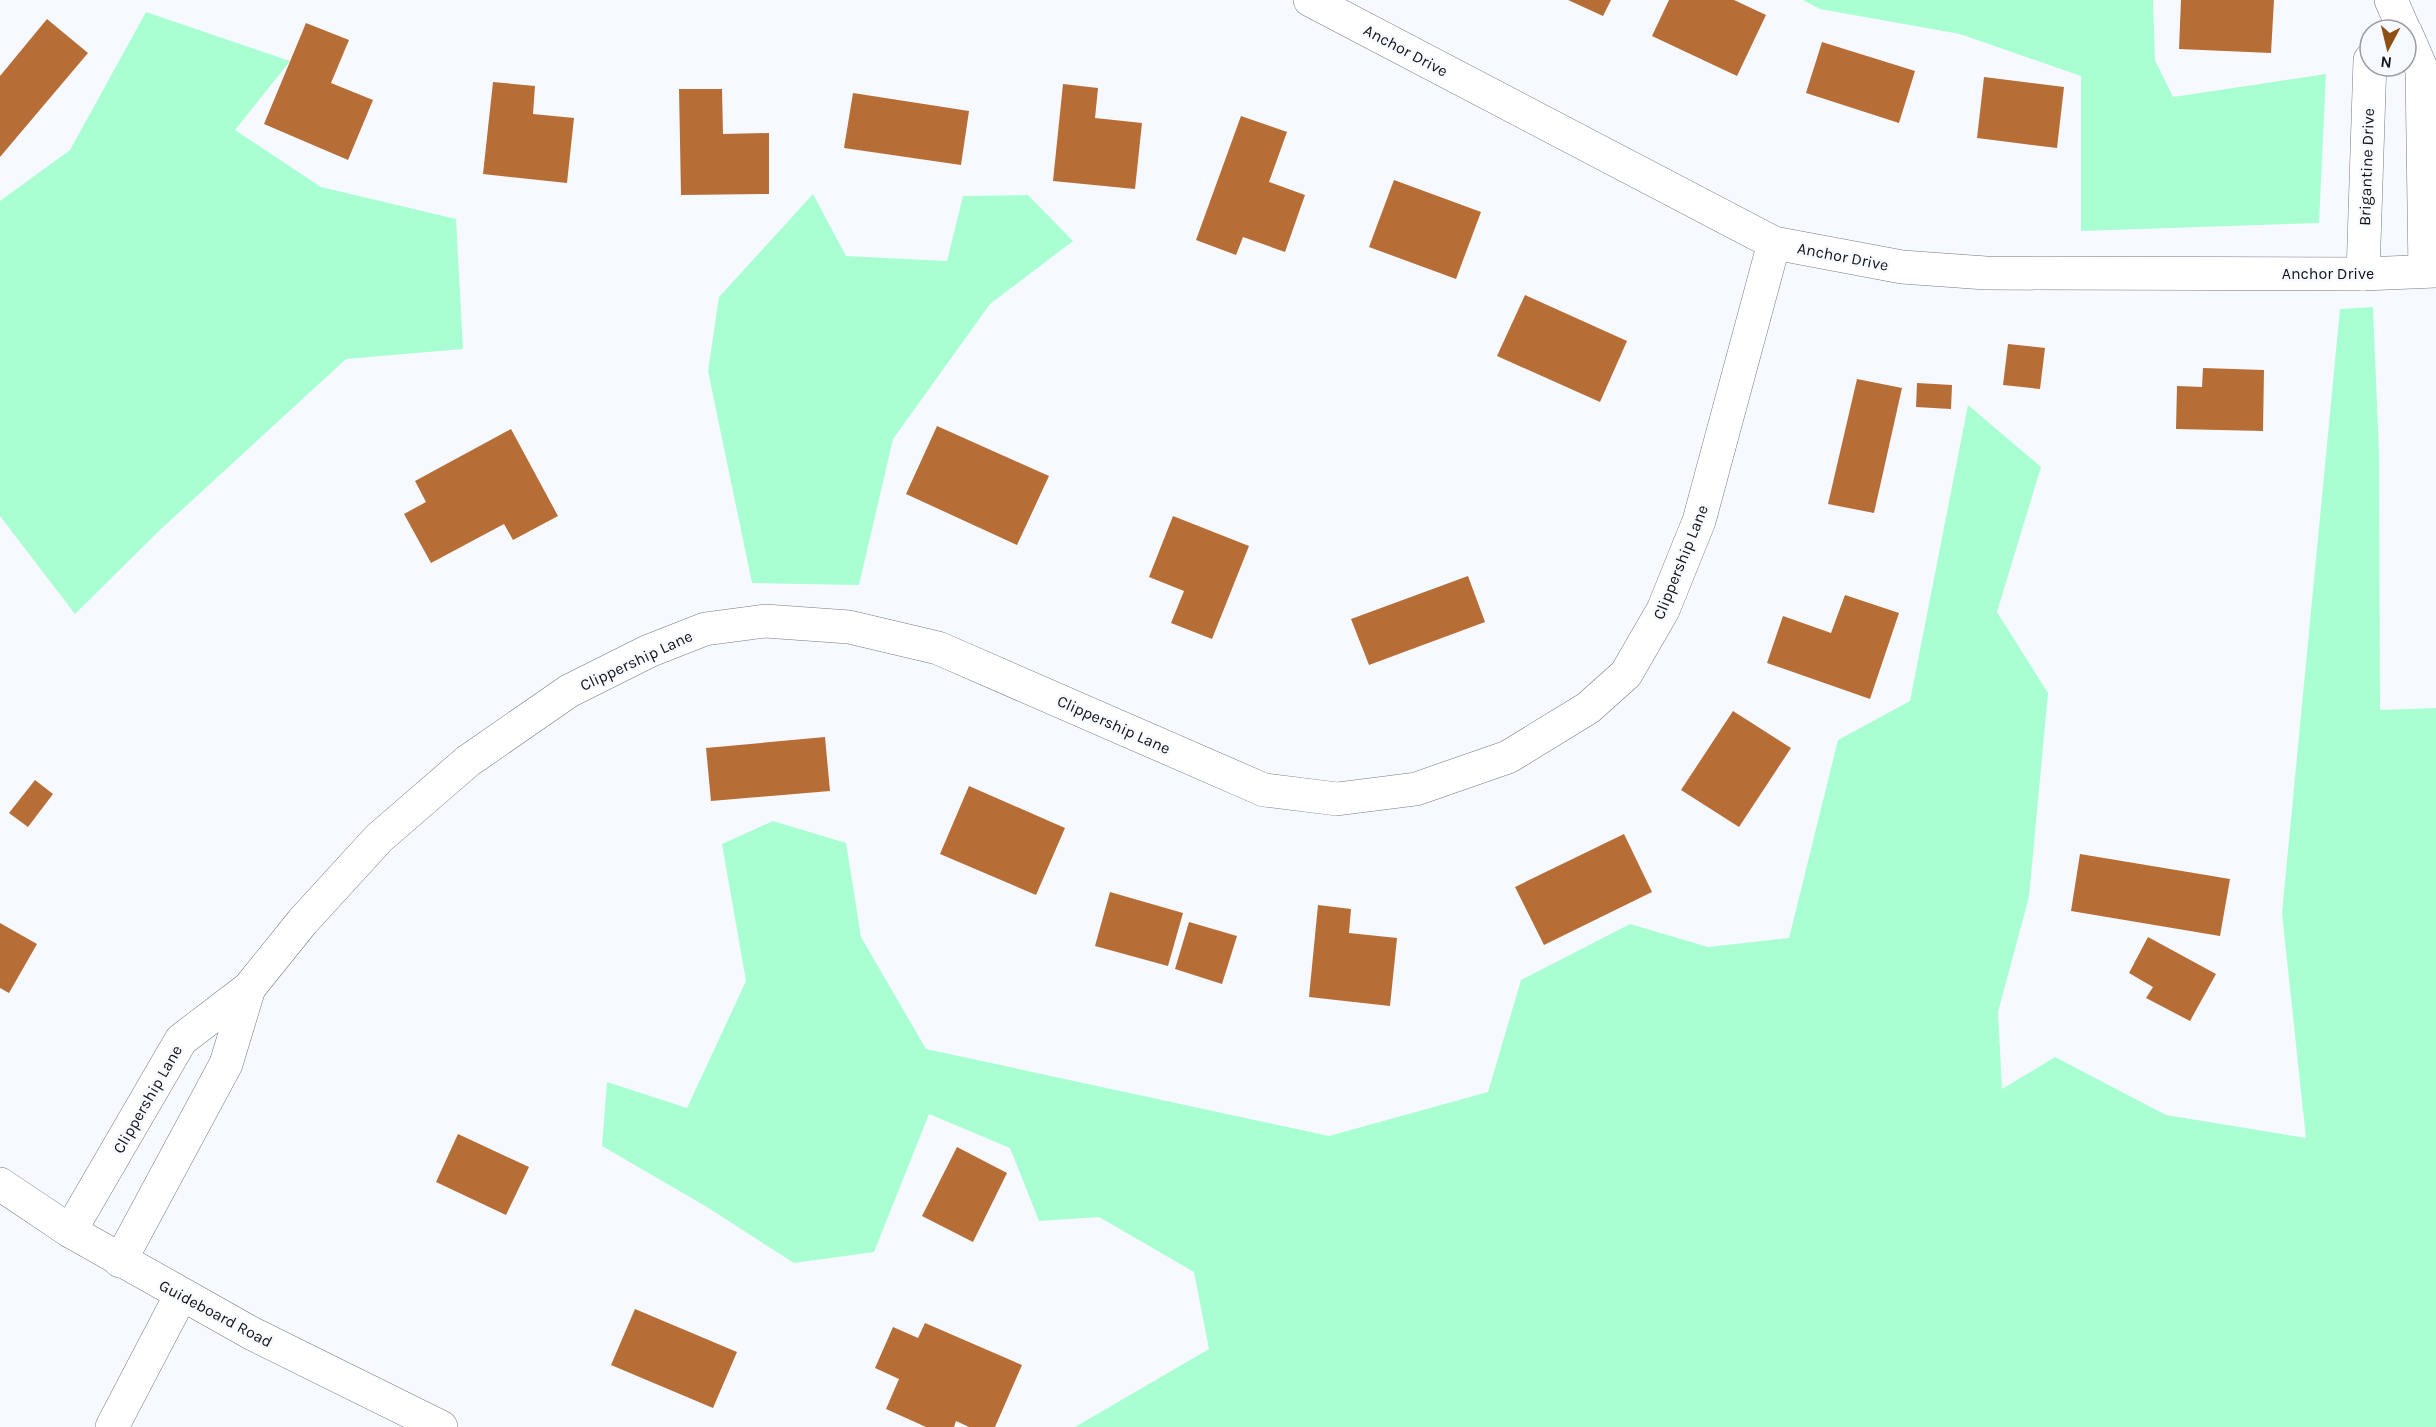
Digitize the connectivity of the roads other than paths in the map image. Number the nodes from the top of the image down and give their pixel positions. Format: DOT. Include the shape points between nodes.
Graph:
graph roads {
  1 [pos="2390,0"];
  2 [pos="1321,2"];
  3 [pos="2384,18"];
  4 [pos="2398,18"];
  5 [pos="2418,61"];
  6 [pos="2369,78"];
  7 [pos="1774,243"];
  8 [pos="2430,271"];
  9 [pos="2363,274"];
  10 [pos="249,988"];
  11 [pos="0,1184"];
  12 [pos="70,1231"];
  13 [pos="120,1261"];
  14 [pos="181,1295"];
  15 [pos="112,1427"];
  16 [pos="441,1427"];
  1 -- 3 [label="street"];
  1 -- 4 [label="street"];
  2 -- 7 [label="street, Anchor Drive" via="1535,120"];
  5 -- 8 [label="street" via="2422,70"];
  6 -- 9 [label="street, Brigantine Drive"];
  7 -- 9 [label="street, Anchor Drive" via="1902,267 1986,273"];
  7 -- 10 [label="street, Clippership Lane" via="1699,521 1663,610 1626,674 1588,708 1508,757 1416,789 1337,799 1264,790 938,648 849,627 765,621 705,629 649,651 569,691 468,760 379,838 303,921"];
  8 -- 9 [label="street, Anchor Drive"];
  10 -- 12 [label="street, Clippership Lane" via="181,1040"];
  10 -- 13 [label="street, Clippership Lane" via="226,1064"];
  11 -- 12 [label="street, Guideboard Road"];
  12 -- 13 [label="street, Guideboard Road"];
  13 -- 14 [label="street, Guideboard Road"];
  14 -- 15 [label="street"];
  14 -- 16 [label="street, Guideboard Road" via="251,1334"];
}
